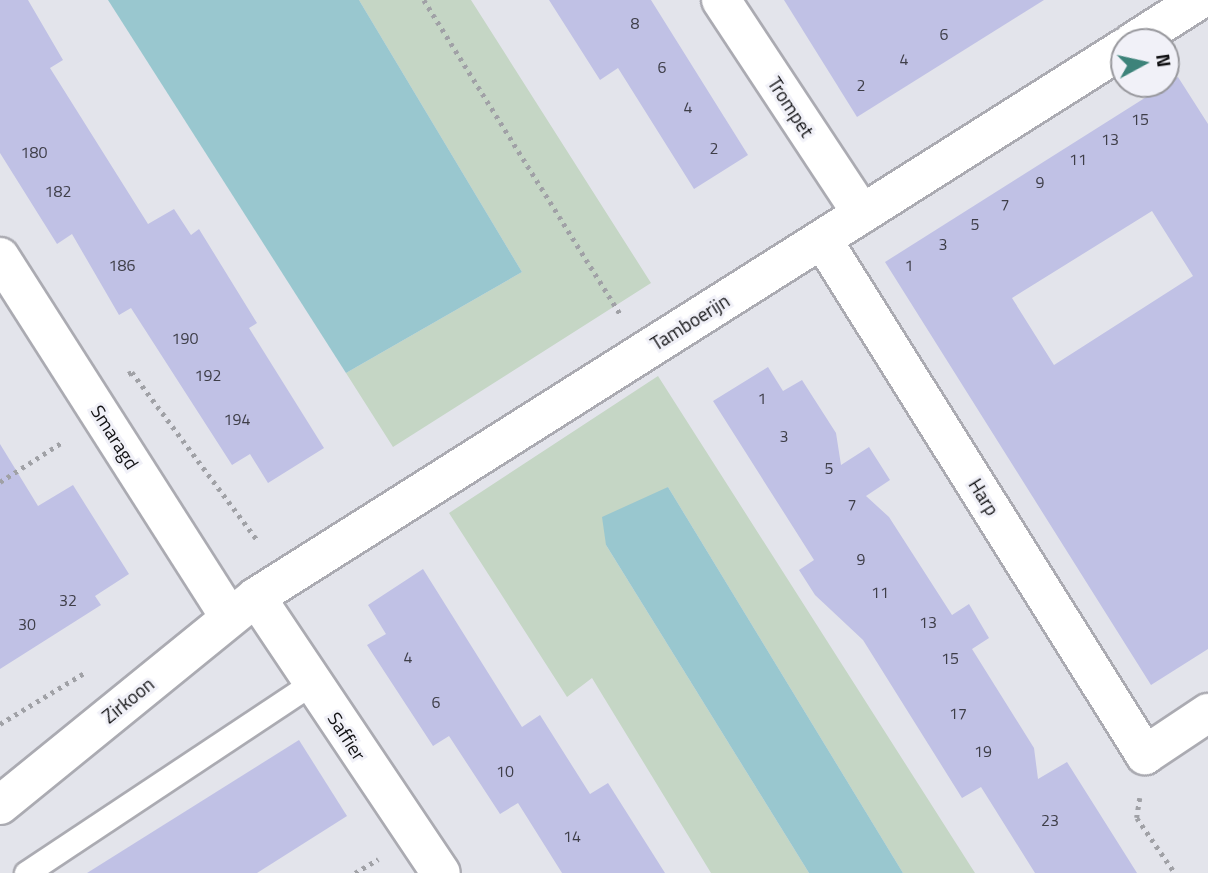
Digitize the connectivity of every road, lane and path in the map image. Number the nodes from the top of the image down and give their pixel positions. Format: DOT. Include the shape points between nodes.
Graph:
graph roads {
  1 [pos="424,0"];
  2 [pos="721,0"];
  3 [pos="1199,0"];
  4 [pos="1155,28"];
  5 [pos="1110,57"];
  6 [pos="862,214"];
  7 [pos="822,239"];
  8 [pos="0,257"];
  9 [pos="643,352"];
  10 [pos="96,408"];
  11 [pos="0,482"];
  12 [pos="257,598"];
  13 [pos="312,683"];
  14 [pos="1208,713"];
  15 [pos="1145,755"];
  16 [pos="0,805"];
  17 [pos="26,873"];
  18 [pos="441,873"];
  19 [pos="1175,873"];
  1 -- 9 [label="path"];
  2 -- 6 [label="street, Trompet"];
  3 -- 4 [label="street"];
  5 -- 6 [label="street, Tamboerijn"];
  6 -- 7 [label="street, Tamboerijn"];
  7 -- 9 [label="street, Tamboerijn"];
  7 -- 15 [label="street, Harp"];
  8 -- 10 [label="street, Smaragd"];
  9 -- 12 [label="street, Tamboerijn"];
  10 -- 11 [label="path"];
  10 -- 12 [label="street, Smaragd"];
  10 -- 12 [label="path" via="132,372"];
  12 -- 13 [label="street, Saffier"];
  12 -- 16 [label="street, Zirkoon"];
  13 -- 17 [label="lane"];
  13 -- 18 [label="street, Saffier"];
  14 -- 15 [label="street"];
  15 -- 19 [label="path" via="1137,818"];
}
